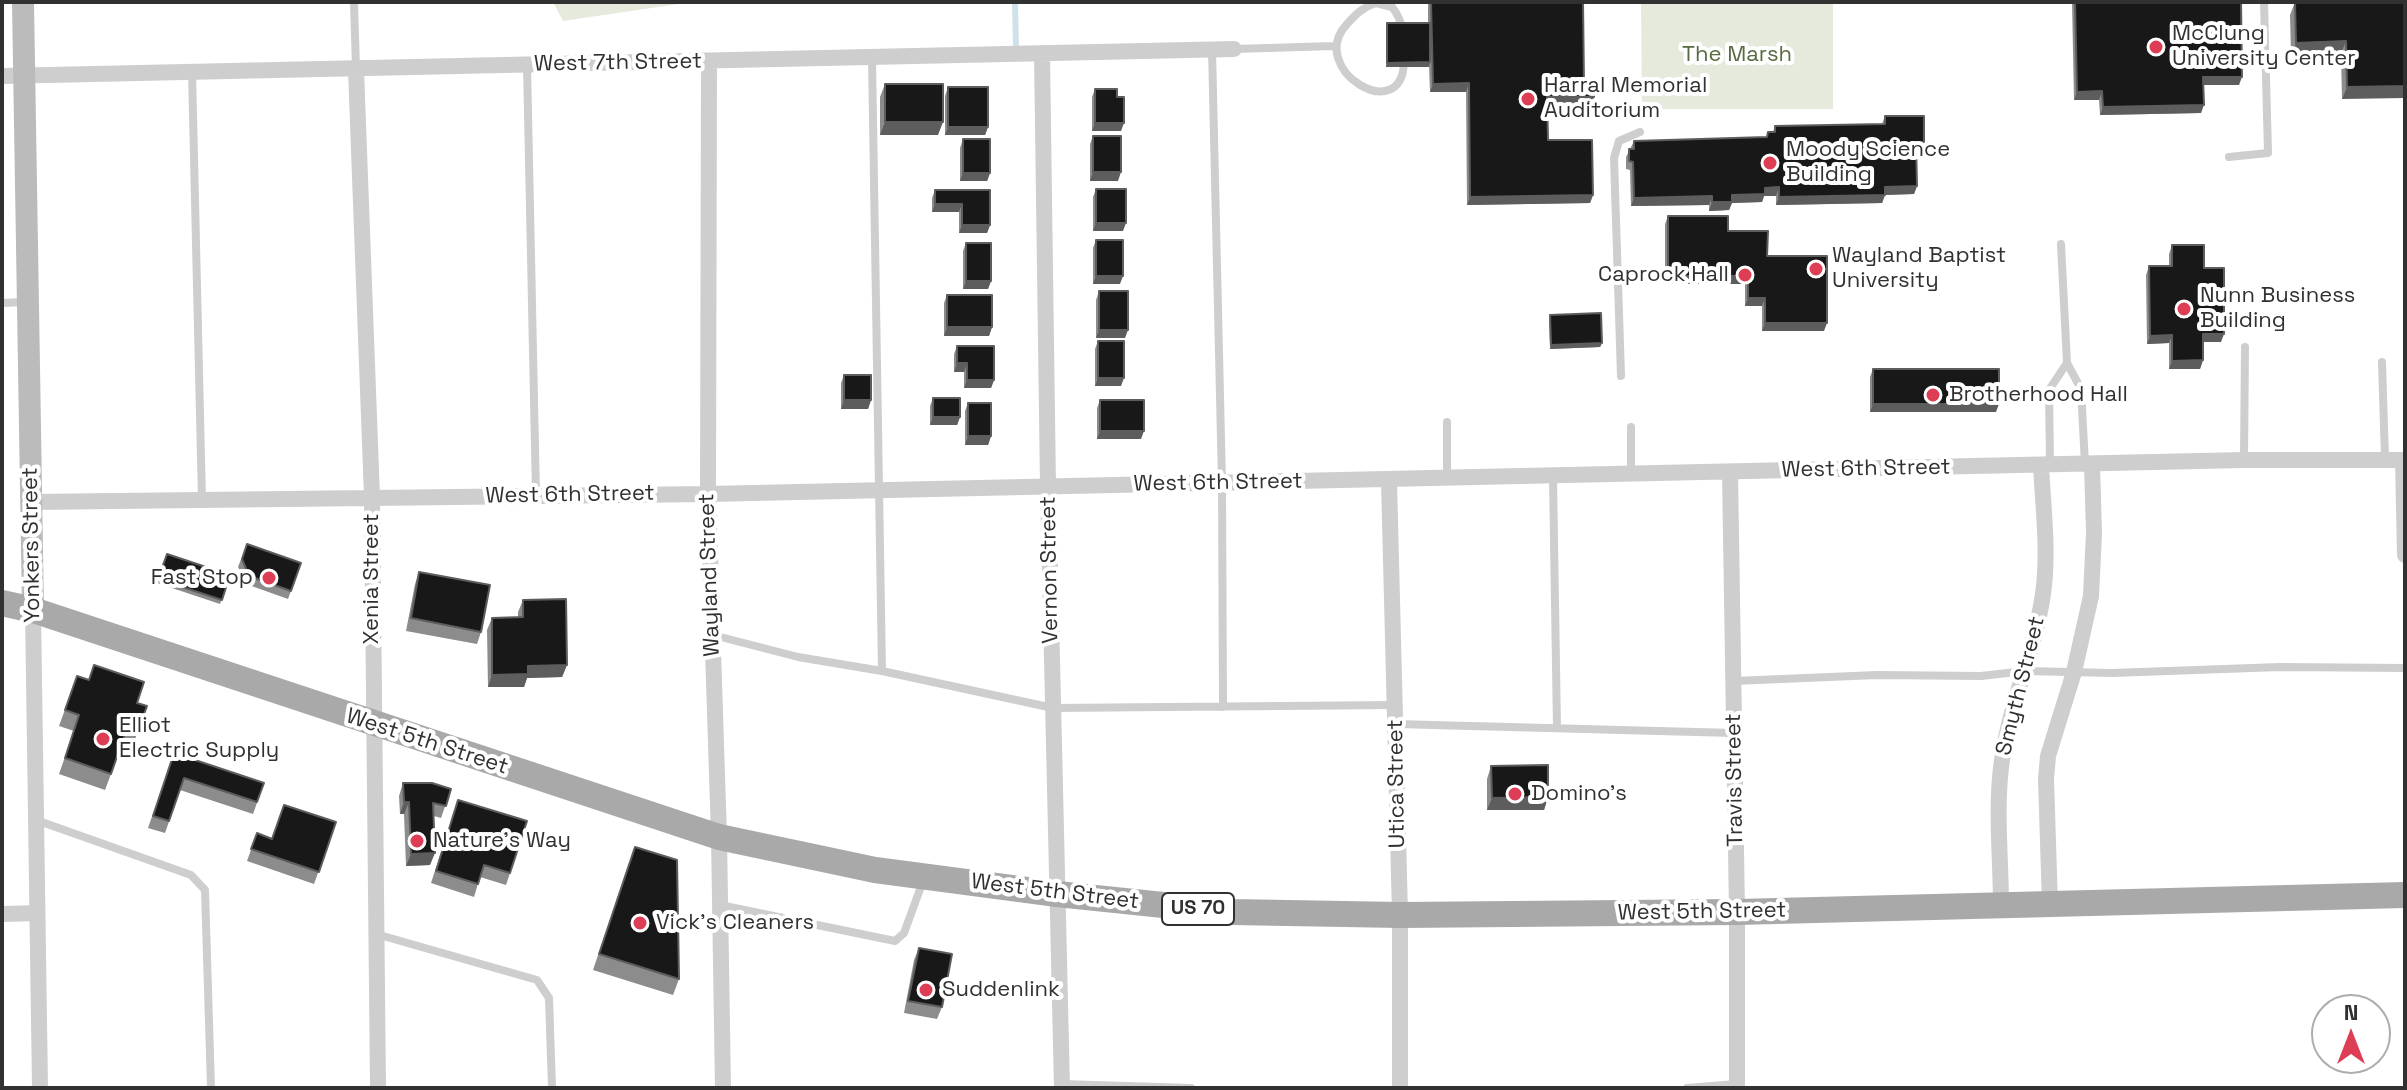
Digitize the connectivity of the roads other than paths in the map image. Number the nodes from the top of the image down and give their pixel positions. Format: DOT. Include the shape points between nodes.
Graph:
graph roads {
  1 [pos="23,2"];
  2 [pos="354,2"];
  3 [pos="2264,2"];
  4 [pos="1335,46"];
  5 [pos="1212,49"];
  6 [pos="1234,49"];
  7 [pos="1042,53"];
  8 [pos="872,57"];
  9 [pos="709,62"];
  10 [pos="527,64"];
  11 [pos="356,70"];
  12 [pos="192,71"];
  13 [pos="2,76"];
  14 [pos="25,76"];
  15 [pos="1640,132"];
  16 [pos="2229,157"];
  17 [pos="2061,244"];
  18 [pos="28,302"];
  19 [pos="2,303"];
  20 [pos="2245,347"];
  21 [pos="2382,362"];
  22 [pos="2067,363"];
  23 [pos="1621,376"];
  24 [pos="1447,422"];
  25 [pos="1631,427"];
  26 [pos="2244,460"];
  27 [pos="2385,460"];
  28 [pos="2404,460"];
  29 [pos="2046,465"];
  30 [pos="2088,465"];
  31 [pos="1730,472"];
  32 [pos="1631,474"];
  33 [pos="1553,477"];
  34 [pos="1447,480"];
  35 [pos="1389,481"];
  36 [pos="1222,483"];
  37 [pos="1048,487"];
  38 [pos="878,490"];
  39 [pos="708,494"];
  40 [pos="536,495"];
  41 [pos="372,497"];
  42 [pos="202,500"];
  43 [pos="31,502"];
  44 [pos="2405,555"];
  45 [pos="2,603"];
  46 [pos="33,610"];
  47 [pos="712,635"];
  48 [pos="2405,668"];
  49 [pos="882,671"];
  50 [pos="2025,671"];
  51 [pos="2074,672"];
  52 [pos="1733,681"];
  53 [pos="1395,705"];
  54 [pos="1223,707"];
  55 [pos="1053,708"];
  56 [pos="372,724"];
  57 [pos="1396,724"];
  58 [pos="1557,728"];
  59 [pos="1734,733"];
  60 [pos="36,820"];
  61 [pos="719,837"];
  62 [pos="925,877"];
  63 [pos="1057,894"];
  64 [pos="2405,895"];
  65 [pos="720,905"];
  66 [pos="2050,905"];
  67 [pos="2001,906"];
  68 [pos="1737,912"];
  69 [pos="37,913"];
  70 [pos="2,914"];
  71 [pos="1400,915"];
  72 [pos="375,934"];
  73 [pos="1062,1086"];
  74 [pos="1737,1086"];
  75 [pos="40,1088"];
  76 [pos="211,1088"];
  77 [pos="378,1088"];
  78 [pos="552,1088"];
  79 [pos="723,1088"];
  80 [pos="1191,1088"];
  81 [pos="1400,1088"];
  82 [pos="1687,1088"];
  1 -- 14 [label="street, Yonkers Street"];
  2 -- 11 [label="lane"];
  3 -- 16 [label="lane" via="2268,153"];
  4 -- 4 [label="lane" via="1342,67 1359,84 1381,93 1401,79 1403,23 1392,7 1376,3 1359,11"];
  4 -- 6 [label="lane"];
  5 -- 6 [label="street, West 7th Street"];
  5 -- 7 [label="street, West 7th Street"];
  5 -- 36 [label="lane"];
  7 -- 8 [label="street, West 7th Street"];
  7 -- 37 [label="street, Vernon Street"];
  8 -- 9 [label="street, West 7th Street"];
  8 -- 38 [label="lane"];
  9 -- 10 [label="street, West 7th Street"];
  9 -- 39 [label="street, Wayland Street"];
  10 -- 11 [label="street, West 7th Street"];
  10 -- 40 [label="lane"];
  11 -- 12 [label="street, West 7th Street"];
  11 -- 41 [label="street, Xenia Street"];
  12 -- 14 [label="street, West 7th Street"];
  12 -- 42 [label="lane"];
  13 -- 14 [label="street, West 7th Street"];
  14 -- 18 [label="street, Yonkers Street"];
  15 -- 23 [label="lane" via="1619,141 1614,158"];
  17 -- 22 [label="lane"];
  18 -- 19 [label="lane"];
  18 -- 43 [label="street, Yonkers Street"];
  20 -- 26 [label="lane"];
  21 -- 27 [label="lane"];
  22 -- 29 [label="lane" via="2049,390"];
  22 -- 30 [label="lane" via="2081,389"];
  24 -- 34 [label="lane"];
  25 -- 32 [label="lane"];
  26 -- 27 [label="street, West 6th Street"];
  26 -- 30 [label="street, West 6th Street"];
  27 -- 28 [label="street, West 6th Street"];
  28 -- 44 [label="street"];
  29 -- 30 [label="street, West 6th Street"];
  29 -- 31 [label="street, West 6th Street"];
  29 -- 50 [label="street, Smyth Street" via="2046,569"];
  30 -- 51 [label="street, Smyth Street" via="2094,533 2091,596"];
  31 -- 32 [label="street, West 6th Street"];
  31 -- 52 [label="street, Travis Street"];
  32 -- 33 [label="street, West 6th Street"];
  33 -- 34 [label="street, West 6th Street"];
  33 -- 58 [label="lane"];
  34 -- 35 [label="street, West 6th Street"];
  35 -- 36 [label="street, West 6th Street"];
  35 -- 53 [label="street, Utica Street"];
  36 -- 37 [label="street, West 6th Street"];
  36 -- 54 [label="lane"];
  37 -- 38 [label="street, West 6th Street"];
  37 -- 55 [label="street, Vernon Street"];
  38 -- 39 [label="street, West 6th Street"];
  38 -- 49 [label="lane"];
  39 -- 40 [label="street, West 6th Street"];
  39 -- 47 [label="street, Wayland Street"];
  40 -- 41 [label="street, West 6th Street"];
  41 -- 42 [label="street, West 6th Street"];
  41 -- 56 [label="street, Xenia Street"];
  42 -- 43 [label="street, West 6th Street"];
  43 -- 46 [label="street, Yonkers Street"];
  45 -- 46 [label="main road, US 70"];
  46 -- 56 [label="main road, West 5th Street / US 70"];
  46 -- 60 [label="street, Yonkers Street"];
  47 -- 49 [label="lane"];
  47 -- 61 [label="street, Wayland Street"];
  48 -- 51 [label="lane"];
  49 -- 55 [label="lane"];
  50 -- 51 [label="lane"];
  50 -- 52 [label="lane"];
  50 -- 67 [label="street, Smyth Street" via="2002,764"];
  51 -- 66 [label="street, Smyth Street" via="2048,756"];
  52 -- 59 [label="street, Travis Street"];
  53 -- 54 [label="lane"];
  53 -- 57 [label="street, Utica Street"];
  54 -- 55 [label="lane"];
  55 -- 63 [label="street, Vernon Street"];
  56 -- 61 [label="main road, West 5th Street / US 70"];
  56 -- 72 [label="street, Xenia Street"];
  57 -- 58 [label="lane"];
  57 -- 71 [label="street, Utica Street"];
  58 -- 59 [label="lane"];
  59 -- 68 [label="street, Travis Street"];
  60 -- 69 [label="street, Yonkers Street"];
  60 -- 76 [label="lane" via="191,875 205,890"];
  61 -- 62 [label="main road, West 5th Street / US 70"];
  61 -- 65 [label="street, Wayland Street"];
  62 -- 63 [label="main road, West 5th Street / US 70"];
  62 -- 65 [label="lane" via="904,933 895,941"];
  63 -- 71 [label="main road, West 5th Street / US 70" via="1231,912"];
  63 -- 73 [label="street, Vernon Street"];
  64 -- 66 [label="main road, West 5th Street / US 70"];
  65 -- 79 [label="street, Wayland Street"];
  66 -- 67 [label="main road, West 5th Street / US 70"];
  67 -- 68 [label="main road, West 5th Street / US 70"];
  68 -- 71 [label="main road, West 5th Street / US 70"];
  68 -- 74 [label="street, Travis Street"];
  69 -- 70 [label="street"];
  69 -- 75 [label="street, Yonkers Street"];
  71 -- 81 [label="street, Utica Street"];
  72 -- 77 [label="street, Xenia Street"];
  72 -- 78 [label="lane" via="537,980 549,998"];
  73 -- 80 [label="lane"];
  74 -- 82 [label="lane"];
}
